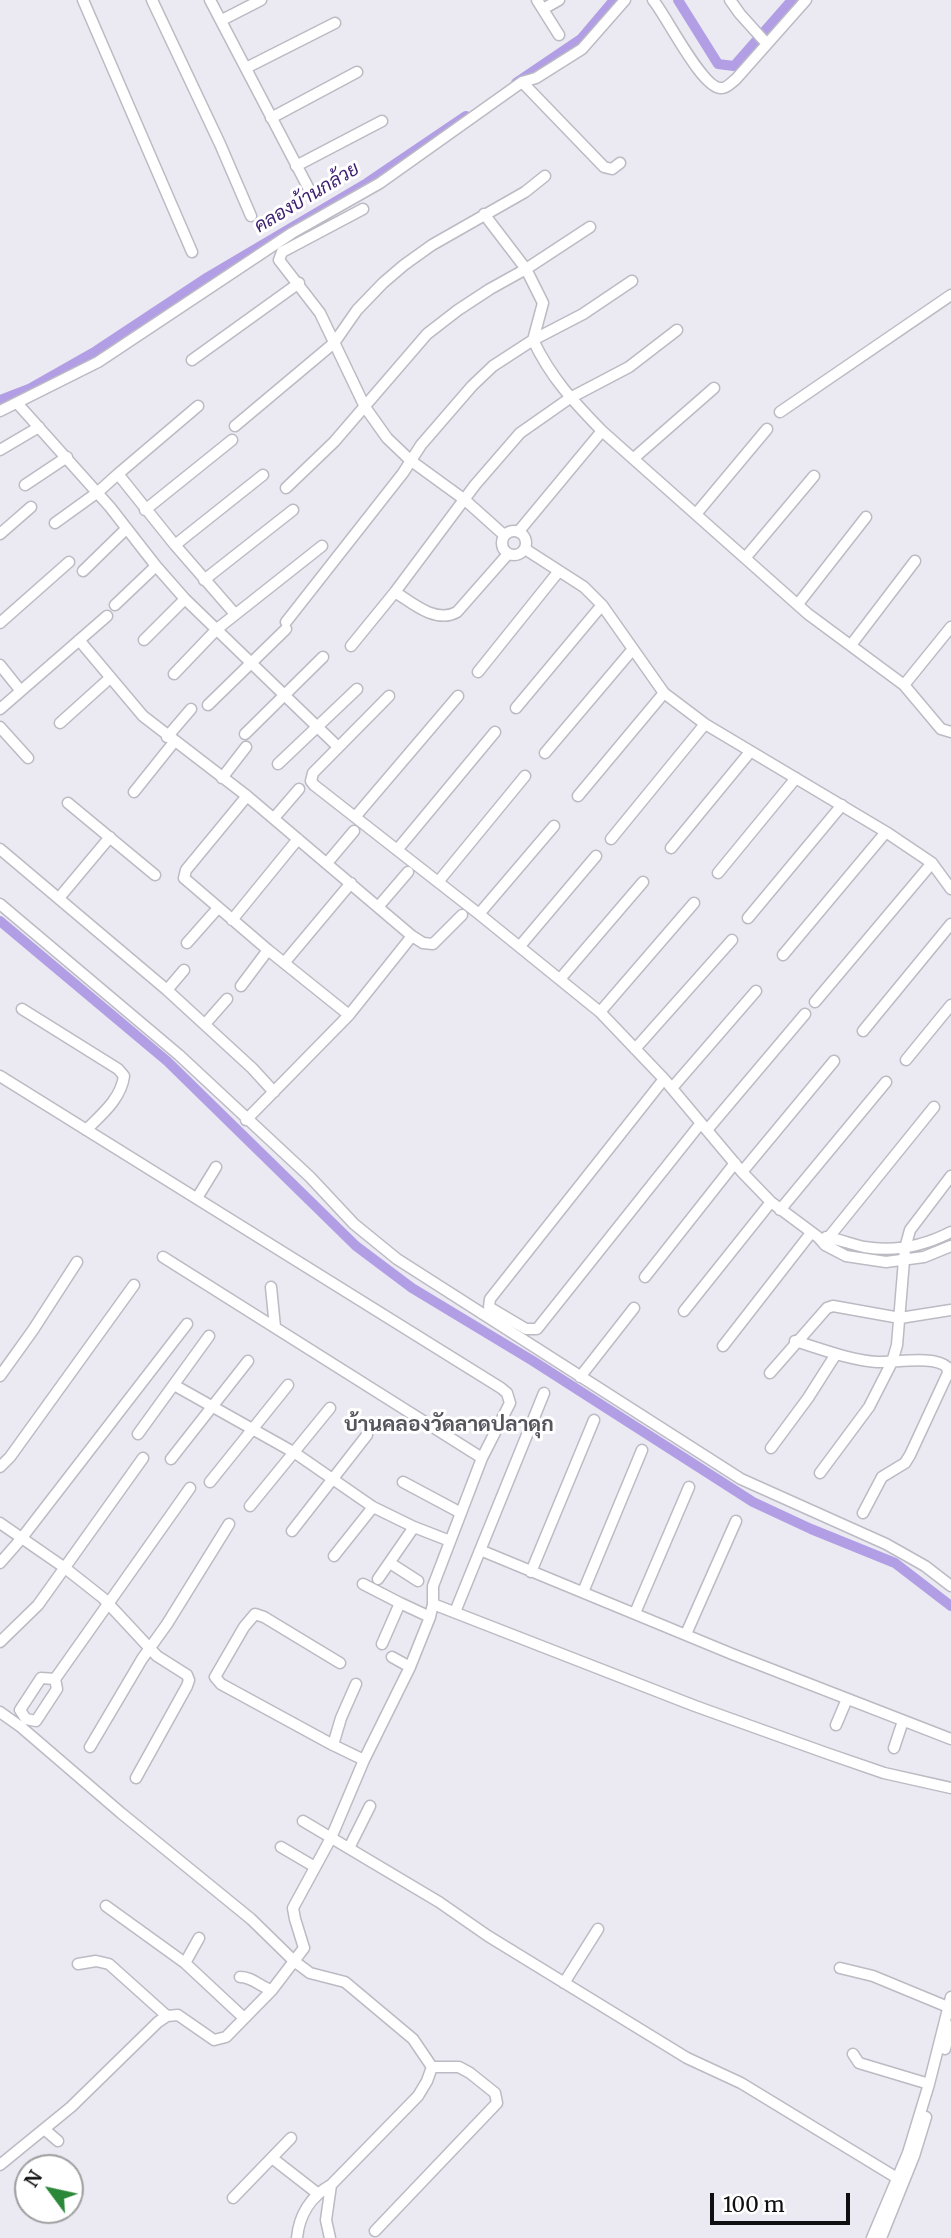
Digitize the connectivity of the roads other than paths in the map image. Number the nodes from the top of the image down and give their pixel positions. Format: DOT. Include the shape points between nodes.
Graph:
graph roads {
  1 [pos="83,0"];
  2 [pos="152,0"];
  3 [pos="211,0"];
  4 [pos="261,0"];
  5 [pos="559,0"];
  6 [pos="625,0"];
  7 [pos="653,0"];
  8 [pos="730,0"];
  9 [pos="806,0"];
  10 [pos="540,5"];
  11 [pos="222,20"];
  12 [pos="335,23"];
  13 [pos="559,35"];
  14 [pos="766,43"];
  15 [pos="246,68"];
  16 [pos="357,72"];
  17 [pos="522,82"];
  18 [pos="271,118"];
  19 [pos="382,121"];
  20 [pos="620,163"];
  21 [pos="296,166"];
  22 [pos="545,176"];
  23 [pos="310,191"];
  24 [pos="363,209"];
  25 [pos="484,214"];
  26 [pos="251,216"];
  27 [pos="590,227"];
  28 [pos="192,252"];
  29 [pos="527,269"];
  30 [pos="632,281"];
  31 [pos="299,283"];
  32 [pos="951,295"];
  33 [pos="677,330"];
  34 [pos="533,340"];
  35 [pos="334,343"];
  36 [pos="192,360"];
  37 [pos="714,388"];
  38 [pos="570,398"];
  39 [pos="17,403"];
  40 [pos="198,406"];
  41 [pos="365,407"];
  42 [pos="0,411"];
  43 [pos="780,412"];
  44 [pos="234,426"];
  45 [pos="39,427"];
  46 [pos="767,429"];
  47 [pos="603,431"];
  48 [pos="232,440"];
  49 [pos="0,450"];
  50 [pos="67,457"];
  51 [pos="634,458"];
  52 [pos="410,460"];
  53 [pos="118,474"];
  54 [pos="263,475"];
  55 [pos="814,476"];
  56 [pos="25,485"];
  57 [pos="286,488"];
  58 [pos="98,492"];
  59 [pos="464,500"];
  60 [pos="31,507"];
  61 [pos="145,510"];
  62 [pos="293,510"];
  63 [pos="696,514"];
  64 [pos="866,517"];
  65 [pos="55,523"];
  66 [pos="127,528"];
  67 [pos="519,531"];
  68 [pos="0,534"];
  69 [pos="504,535"];
  70 [pos="175,545"];
  71 [pos="322,545"];
  72 [pos="525,549"];
  73 [pos="508,554"];
  74 [pos="746,557"];
  75 [pos="915,561"];
  76 [pos="69,562"];
  77 [pos="156,566"];
  78 [pos="83,571"];
  79 [pos="559,571"];
  80 [pos="204,580"];
  81 [pos="395,592"];
  82 [pos="185,599"];
  83 [pos="798,604"];
  84 [pos="115,605"];
  85 [pos="602,605"];
  86 [pos="235,614"];
  87 [pos="107,616"];
  88 [pos="0,623"];
  89 [pos="951,627"];
  90 [pos="217,629"];
  91 [pos="79,640"];
  92 [pos="144,640"];
  93 [pos="851,645"];
  94 [pos="351,646"];
  95 [pos="632,649"];
  96 [pos="323,657"];
  97 [pos="251,662"];
  98 [pos="0,665"];
  99 [pos="478,672"];
  100 [pos="174,674"];
  101 [pos="110,678"];
  102 [pos="904,685"];
  103 [pos="357,689"];
  104 [pos="20,690"];
  105 [pos="664,692"];
  106 [pos="283,695"];
  107 [pos="389,696"];
  108 [pos="458,696"];
  109 [pos="208,705"];
  110 [pos="516,708"];
  111 [pos="0,709"];
  112 [pos="191,709"];
  113 [pos="60,723"];
  114 [pos="705,724"];
  115 [pos="0,727"];
  116 [pos="317,727"];
  117 [pos="495,732"];
  118 [pos="951,732"];
  119 [pos="245,734"];
  120 [pos="170,739"];
  121 [pos="334,743"];
  122 [pos="246,747"];
  123 [pos="750,752"];
  124 [pos="545,753"];
  125 [pos="28,758"];
  126 [pos="278,764"];
  127 [pos="525,776"];
  128 [pos="222,778"];
  129 [pos="796,778"];
  130 [pos="299,789"];
  131 [pos="134,792"];
  132 [pos="247,796"];
  133 [pos="578,796"];
  134 [pos="68,803"];
  135 [pos="842,805"];
  136 [pos="355,817"];
  137 [pos="274,818"];
  138 [pos="554,825"];
  139 [pos="354,831"];
  140 [pos="886,832"];
  141 [pos="110,837"];
  142 [pos="298,839"];
  143 [pos="611,839"];
  144 [pos="671,848"];
  145 [pos="0,849"];
  146 [pos="397,850"];
  147 [pos="596,856"];
  148 [pos="327,863"];
  149 [pos="932,863"];
  150 [pos="408,872"];
  151 [pos="719,873"];
  152 [pos="155,874"];
  153 [pos="438,882"];
  154 [pos="643,882"];
  155 [pos="351,883"];
  156 [pos="951,889"];
  157 [pos="59,898"];
  158 [pos="694,903"];
  159 [pos="0,904"];
  160 [pos="378,907"];
  161 [pos="218,908"];
  162 [pos="479,914"];
  163 [pos="461,915"];
  164 [pos="748,918"];
  165 [pos="232,920"];
  166 [pos="951,924"];
  167 [pos="412,936"];
  168 [pos="732,940"];
  169 [pos="187,943"];
  170 [pos="520,947"];
  171 [pos="268,950"];
  172 [pos="783,955"];
  173 [pos="284,963"];
  174 [pos="184,970"];
  175 [pos="560,979"];
  176 [pos="241,986"];
  177 [pos="167,990"];
  178 [pos="756,990"];
  179 [pos="227,999"];
  180 [pos="815,1002"];
  181 [pos="951,1005"];
  182 [pos="22,1009"];
  183 [pos="600,1012"];
  184 [pos="805,1014"];
  185 [pos="349,1015"];
  186 [pos="205,1024"];
  187 [pos="863,1031"];
  188 [pos="635,1049"];
  189 [pos="906,1060"];
  190 [pos="834,1061"];
  191 [pos="0,1076"];
  192 [pos="664,1079"];
  193 [pos="886,1082"];
  194 [pos="672,1088"];
  195 [pos="274,1092"];
  196 [pos="934,1107"];
  197 [pos="246,1119"];
  198 [pos="704,1126"];
  199 [pos="86,1130"];
  200 [pos="216,1167"];
  201 [pos="739,1168"];
  202 [pos="951,1176"];
  203 [pos="197,1198"];
  204 [pos="771,1202"];
  205 [pos="780,1210"];
  206 [pos="951,1232"];
  207 [pos="821,1238"];
  208 [pos="951,1245"];
  209 [pos="905,1248"];
  210 [pos="163,1257"];
  211 [pos="904,1260"];
  212 [pos="77,1262"];
  213 [pos="645,1277"];
  214 [pos="134,1285"];
  215 [pos="271,1287"];
  216 [pos="634,1308"];
  217 [pos="951,1310"];
  218 [pos="684,1311"];
  219 [pos="900,1318"];
  220 [pos="187,1324"];
  221 [pos="275,1327"];
  222 [pos="209,1336"];
  223 [pos="795,1341"];
  224 [pos="723,1346"];
  225 [pos="836,1354"];
  226 [pos="248,1361"];
  227 [pos="892,1362"];
  228 [pos="769,1373"];
  229 [pos="0,1376"];
  230 [pos="580,1377"];
  231 [pos="174,1385"];
  232 [pos="288,1385"];
  233 [pos="544,1393"];
  234 [pos="212,1407"];
  235 [pos="330,1408"];
  236 [pos="594,1420"];
  237 [pos="252,1430"];
  238 [pos="138,1434"];
  239 [pos="367,1436"];
  240 [pos="771,1448"];
  241 [pos="642,1450"];
  242 [pos="295,1452"];
  243 [pos="143,1458"];
  244 [pos="482,1458"];
  245 [pos="171,1459"];
  246 [pos="0,1467"];
  247 [pos="820,1473"];
  248 [pos="334,1479"];
  249 [pos="210,1482"];
  250 [pos="403,1482"];
  251 [pos="689,1487"];
  252 [pos="190,1488"];
  253 [pos="250,1506"];
  254 [pos="373,1507"];
  255 [pos="461,1513"];
  256 [pos="863,1513"];
  257 [pos="736,1521"];
  258 [pos="0,1523"];
  259 [pos="229,1524"];
  260 [pos="414,1527"];
  261 [pos="292,1531"];
  262 [pos="21,1539"];
  263 [pos="450,1541"];
  264 [pos="480,1550"];
  265 [pos="334,1556"];
  266 [pos="0,1563"];
  267 [pos="390,1563"];
  268 [pos="65,1569"];
  269 [pos="531,1572"];
  270 [pos="378,1579"];
  271 [pos="418,1581"];
  272 [pos="363,1584"];
  273 [pos="951,1586"];
  274 [pos="583,1592"];
  275 [pos="108,1603"];
  276 [pos="400,1603"];
  277 [pos="433,1604"];
  278 [pos="454,1612"];
  279 [pos="635,1614"];
  280 [pos="430,1617"];
  281 [pos="686,1634"];
  282 [pos="0,1642"];
  283 [pos="382,1644"];
  284 [pos="149,1648"];
  285 [pos="392,1657"];
  286 [pos="340,1663"];
  287 [pos="410,1667"];
  288 [pos="55,1679"];
  289 [pos="356,1684"];
  290 [pos="847,1699"];
  291 [pos="0,1712"];
  292 [pos="903,1721"];
  293 [pos="23,1723"];
  294 [pos="836,1726"];
  295 [pos="951,1739"];
  296 [pos="333,1745"];
  297 [pos="90,1747"];
  298 [pos="894,1748"];
  299 [pos="364,1760"];
  300 [pos="136,1778"];
  301 [pos="951,1788"];
  302 [pos="370,1806"];
  303 [pos="303,1821"];
  304 [pos="331,1838"];
  305 [pos="281,1847"];
  306 [pos="349,1848"];
  307 [pos="315,1867"];
  308 [pos="106,1906"];
  309 [pos="598,1929"];
  310 [pos="199,1938"];
  311 [pos="294,1961"];
  312 [pos="185,1963"];
  313 [pos="78,1964"];
  314 [pos="840,1968"];
  315 [pos="240,1977"];
  316 [pos="564,1983"];
  317 [pos="272,1990"];
  318 [pos="950,2002"];
  319 [pos="167,2017"];
  320 [pos="244,2018"];
  321 [pos="951,2026"];
  322 [pos="853,2054"];
  323 [pos="432,2067"];
  324 [pos="929,2084"];
  325 [pos="44,2129"];
  326 [pos="291,2138"];
  327 [pos="58,2141"];
  328 [pos="272,2158"];
  329 [pos="0,2165"];
  330 [pos="897,2178"];
  331 [pos="331,2185"];
  332 [pos="317,2193"];
  333 [pos="233,2198"];
  334 [pos="375,2231"];
  335 [pos="297,2238"];
  336 [pos="330,2238"];
  337 [pos="872,2238"];
  338 [pos="881,2238"];
  1 -- 28 [label="street"];
  2 -- 26 [label="street"];
  3 -- 11 [label="street"];
  4 -- 11 [label="street"];
  5 -- 10 [label="street"];
  6 -- 17 [label="street" via="582,49"];
  7 -- 14 [label="street" via="714,87 730,84"];
  8 -- 14 [label="street"];
  9 -- 14 [label="street"];
  10 -- 13 [label="street"];
  11 -- 15 [label="street"];
  12 -- 15 [label="street"];
  15 -- 18 [label="street"];
  16 -- 18 [label="street"];
  17 -- 20 [label="street" via="604,167 611,169"];
  17 -- 39 [label="street" via="380,183 292,233 98,362"];
  18 -- 21 [label="street"];
  19 -- 21 [label="street"];
  21 -- 23 [label="street"];
  22 -- 25 [label="street"];
  24 -- 31 [label="street" via="282,252 282,266"];
  25 -- 29 [label="street"];
  25 -- 35 [label="street" via="432,245 383,283"];
  27 -- 29 [label="street"];
  29 -- 34 [label="street" via="543,303"];
  29 -- 41 [label="street" via="468,303 428,334"];
  30 -- 34 [label="street"];
  31 -- 35 [label="street"];
  31 -- 36 [label="street"];
  32 -- 43 [label="street"];
  33 -- 38 [label="street" via="629,367"];
  34 -- 38 [label="street"];
  34 -- 52 [label="street" via="472,386"];
  35 -- 41 [label="street"];
  35 -- 44 [label="street"];
  37 -- 51 [label="street"];
  38 -- 47 [label="street"];
  38 -- 59 [label="street" via="520,433"];
  39 -- 42 [label="street"];
  39 -- 45 [label="street"];
  40 -- 53 [label="street"];
  41 -- 52 [label="street"];
  41 -- 57 [label="street"];
  45 -- 49 [label="street"];
  45 -- 50 [label="street"];
  46 -- 63 [label="street"];
  47 -- 51 [label="street"];
  47 -- 67 [label="street"];
  48 -- 61 [label="street"];
  50 -- 56 [label="street"];
  50 -- 58 [label="street"];
  51 -- 63 [label="street"];
  52 -- 59 [label="street"];
  52 -- 97 [label="street" via="286,625"];
  53 -- 58 [label="street"];
  53 -- 61 [label="street"];
  54 -- 70 [label="street"];
  55 -- 74 [label="street"];
  58 -- 65 [label="street"];
  58 -- 66 [label="street"];
  59 -- 69 [label="street"];
  59 -- 81 [label="street"];
  60 -- 68 [label="street"];
  61 -- 70 [label="street"];
  62 -- 80 [label="street"];
  63 -- 74 [label="street"];
  64 -- 83 [label="street"];
  66 -- 77 [label="street"];
  66 -- 78 [label="street"];
  67 -- 69 [label="street"];
  67 -- 72 [label="street" via="527,541"];
  69 -- 73 [label="street" via="502,547"];
  70 -- 80 [label="street"];
  71 -- 86 [label="street"];
  72 -- 73 [label="street"];
  72 -- 79 [label="street"];
  73 -- 81 [label="street" via="450,615 421,609"];
  74 -- 83 [label="street"];
  75 -- 93 [label="street"];
  76 -- 88 [label="street"];
  77 -- 82 [label="street"];
  77 -- 84 [label="street"];
  79 -- 85 [label="street"];
  79 -- 99 [label="street"];
  80 -- 86 [label="street"];
  81 -- 94 [label="street"];
  82 -- 90 [label="street"];
  82 -- 92 [label="street"];
  83 -- 93 [label="street"];
  85 -- 95 [label="street"];
  85 -- 110 [label="street"];
  86 -- 90 [label="street"];
  87 -- 91 [label="street"];
  89 -- 102 [label="street"];
  90 -- 97 [label="street"];
  90 -- 100 [label="street"];
  91 -- 101 [label="street"];
  91 -- 104 [label="street"];
  93 -- 102 [label="street"];
  95 -- 105 [label="street"];
  95 -- 124 [label="street"];
  96 -- 106 [label="street"];
  97 -- 106 [label="street"];
  97 -- 109 [label="street"];
  98 -- 104 [label="street"];
  101 -- 113 [label="street"];
  101 -- 120 [label="street"];
  102 -- 118 [label="street" via="941,729"];
  103 -- 116 [label="street"];
  104 -- 111 [label="street"];
  105 -- 114 [label="street"];
  105 -- 133 [label="street"];
  106 -- 116 [label="street"];
  106 -- 119 [label="street"];
  107 -- 136 [label="street" via="311,778"];
  108 -- 136 [label="street"];
  112 -- 120 [label="street"];
  114 -- 123 [label="street"];
  114 -- 143 [label="street"];
  115 -- 125 [label="street"];
  116 -- 121 [label="street"];
  116 -- 126 [label="street"];
  117 -- 146 [label="street"];
  120 -- 128 [label="street"];
  120 -- 131 [label="street"];
  122 -- 128 [label="street"];
  123 -- 129 [label="street"];
  123 -- 144 [label="street"];
  127 -- 153 [label="street"];
  128 -- 132 [label="street"];
  129 -- 135 [label="street"];
  129 -- 151 [label="street"];
  130 -- 137 [label="street"];
  132 -- 137 [label="street"];
  132 -- 161 [label="street" via="184,875"];
  134 -- 141 [label="street"];
  135 -- 140 [label="street"];
  135 -- 164 [label="street"];
  136 -- 146 [label="street"];
  137 -- 142 [label="street"];
  138 -- 162 [label="street"];
  139 -- 148 [label="street"];
  140 -- 149 [label="street"];
  140 -- 172 [label="street"];
  141 -- 152 [label="street"];
  141 -- 157 [label="street"];
  142 -- 148 [label="street"];
  142 -- 165 [label="street"];
  145 -- 157 [label="street"];
  146 -- 153 [label="street"];
  147 -- 170 [label="street"];
  148 -- 155 [label="street"];
  149 -- 156 [label="street"];
  149 -- 180 [label="street"];
  150 -- 160 [label="street"];
  153 -- 162 [label="street"];
  154 -- 175 [label="street"];
  155 -- 160 [label="street"];
  155 -- 173 [label="street"];
  157 -- 177 [label="street"];
  158 -- 183 [label="street"];
  159 -- 197 [label="street" via="179,1055"];
  160 -- 167 [label="street"];
  161 -- 165 [label="street"];
  161 -- 169 [label="street"];
  162 -- 170 [label="street"];
  163 -- 167 [label="street" via="433,944"];
  165 -- 171 [label="street"];
  166 -- 187 [label="street"];
  167 -- 185 [label="street"];
  168 -- 188 [label="street"];
  170 -- 175 [label="street"];
  171 -- 173 [label="street"];
  171 -- 176 [label="street"];
  173 -- 185 [label="street"];
  174 -- 177 [label="street"];
  175 -- 183 [label="street"];
  177 -- 186 [label="street"];
  178 -- 194 [label="street"];
  179 -- 186 [label="street"];
  181 -- 189 [label="street"];
  182 -- 199 [label="street" via="124,1076 114,1100"];
  183 -- 188 [label="street"];
  184 -- 198 [label="street"];
  185 -- 195 [label="street"];
  186 -- 195 [label="street"];
  188 -- 192 [label="street"];
  190 -- 201 [label="street"];
  191 -- 199 [label="street"];
  192 -- 194 [label="street"];
  192 -- 198 [label="street" via="490,1299 489,1307 526,1329 537,1329"];
  193 -- 205 [label="street"];
  194 -- 198 [label="street"];
  195 -- 197 [label="street"];
  196 -- 207 [label="street"];
  197 -- 230 [label="street" via="381,1247"];
  198 -- 201 [label="street"];
  199 -- 203 [label="street"];
  200 -- 203 [label="street"];
  201 -- 204 [label="street"];
  201 -- 213 [label="street"];
  202 -- 209 [label="street" via="915,1221"];
  203 -- 244 [label="street" via="507,1393 510,1402"];
  204 -- 205 [label="street"];
  204 -- 218 [label="street"];
  205 -- 207 [label="street"];
  206 -- 209 [label="street"];
  207 -- 209 [label="street" via="866,1247"];
  207 -- 211 [label="street" via="846,1256 865,1261"];
  207 -- 224 [label="street"];
  208 -- 211 [label="street"];
  209 -- 211 [label="street"];
  210 -- 221 [label="street"];
  211 -- 219 [label="street"];
  212 -- 229 [label="street"];
  214 -- 246 [label="street"];
  215 -- 221 [label="street"];
  216 -- 230 [label="street"];
  217 -- 219 [label="street"];
  219 -- 223 [label="street" via="833,1306"];
  219 -- 227 [label="street"];
  220 -- 262 [label="street"];
  221 -- 244 [label="street"];
  222 -- 231 [label="street"];
  223 -- 225 [label="street"];
  223 -- 228 [label="street"];
  225 -- 227 [label="street"];
  225 -- 240 [label="street"];
  226 -- 234 [label="street"];
  227 -- 247 [label="street" via="869,1407"];
  227 -- 256 [label="street" via="937,1361 948,1373 910,1455 882,1477"];
  230 -- 273 [label="street" via="741,1479 886,1544"];
  231 -- 234 [label="street"];
  231 -- 238 [label="street"];
  232 -- 237 [label="street"];
  233 -- 264 [label="street"];
  234 -- 237 [label="street"];
  234 -- 245 [label="street"];
  235 -- 242 [label="street"];
  236 -- 269 [label="street"];
  237 -- 242 [label="street"];
  237 -- 249 [label="street"];
  239 -- 248 [label="street"];
  241 -- 274 [label="street"];
  242 -- 248 [label="street"];
  242 -- 253 [label="street"];
  243 -- 268 [label="street"];
  244 -- 255 [label="street"];
  248 -- 254 [label="street"];
  248 -- 261 [label="street"];
  250 -- 255 [label="street"];
  251 -- 279 [label="street"];
  252 -- 275 [label="street"];
  254 -- 260 [label="street"];
  254 -- 265 [label="street"];
  255 -- 263 [label="street"];
  257 -- 281 [label="street"];
  258 -- 262 [label="street"];
  259 -- 284 [label="street"];
  260 -- 263 [label="street"];
  260 -- 267 [label="street"];
  262 -- 266 [label="street"];
  262 -- 268 [label="street"];
  263 -- 277 [label="street" via="433,1586"];
  264 -- 269 [label="street"];
  264 -- 278 [label="street"];
  267 -- 270 [label="street"];
  267 -- 271 [label="street"];
  268 -- 275 [label="street"];
  268 -- 282 [label="street" via="38,1605"];
  269 -- 274 [label="street"];
  272 -- 276 [label="street"];
  274 -- 279 [label="street"];
  275 -- 284 [label="street"];
  275 -- 288 [label="street"];
  276 -- 280 [label="street"];
  276 -- 283 [label="street"];
  277 -- 278 [label="street"];
  277 -- 280 [label="street"];
  278 -- 301 [label="street" via="826,1753 884,1773"];
  279 -- 281 [label="street"];
  280 -- 287 [label="street"];
  281 -- 290 [label="street"];
  284 -- 297 [label="street"];
  284 -- 300 [label="street" via="189,1680"];
  285 -- 287 [label="street"];
  286 -- 296 [label="street" via="256,1614 215,1677"];
  287 -- 299 [label="street"];
  288 -- 293 [label="street" via="57,1689 36,1721"];
  288 -- 293 [label="street" via="41,1678 20,1710"];
  289 -- 296 [label="street"];
  290 -- 292 [label="street"];
  290 -- 294 [label="street"];
  291 -- 293 [label="street"];
  292 -- 295 [label="street"];
  292 -- 298 [label="street"];
  293 -- 311 [label="street"];
  296 -- 299 [label="street"];
  299 -- 304 [label="street"];
  302 -- 306 [label="street"];
  303 -- 304 [label="street"];
  304 -- 306 [label="street"];
  304 -- 307 [label="street"];
  305 -- 307 [label="street"];
  306 -- 316 [label="street"];
  307 -- 311 [label="street" via="293,1908 304,1948"];
  308 -- 312 [label="street"];
  309 -- 316 [label="street"];
  310 -- 312 [label="street"];
  311 -- 317 [label="street"];
  311 -- 323 [label="street" via="310,1973 345,1982 413,2039"];
  312 -- 320 [label="street"];
  313 -- 319 [label="street" via="109,1964"];
  314 -- 318 [label="street"];
  315 -- 317 [label="street"];
  316 -- 330 [label="street"];
  317 -- 320 [label="street"];
  318 -- 324 [label="street"];
  319 -- 320 [label="street" via="178,2015 214,2040 226,2037"];
  319 -- 325 [label="street"];
  321 -- 338 [label="street" via="922,2130"];
  322 -- 324 [label="street" via="859,2063"];
  323 -- 331 [label="street" via="418,2096"];
  323 -- 334 [label="street" via="459,2067 470,2073 495,2093 497,2103"];
  324 -- 330 [label="street"];
  325 -- 327 [label="street"];
  325 -- 329 [label="street"];
  326 -- 328 [label="street"];
  328 -- 332 [label="street"];
  328 -- 333 [label="street"];
  330 -- 337 [label="street"];
  331 -- 332 [label="street"];
  331 -- 336 [label="street" via="326,2220"];
  332 -- 335 [label="street" via="299,2222"];
}
